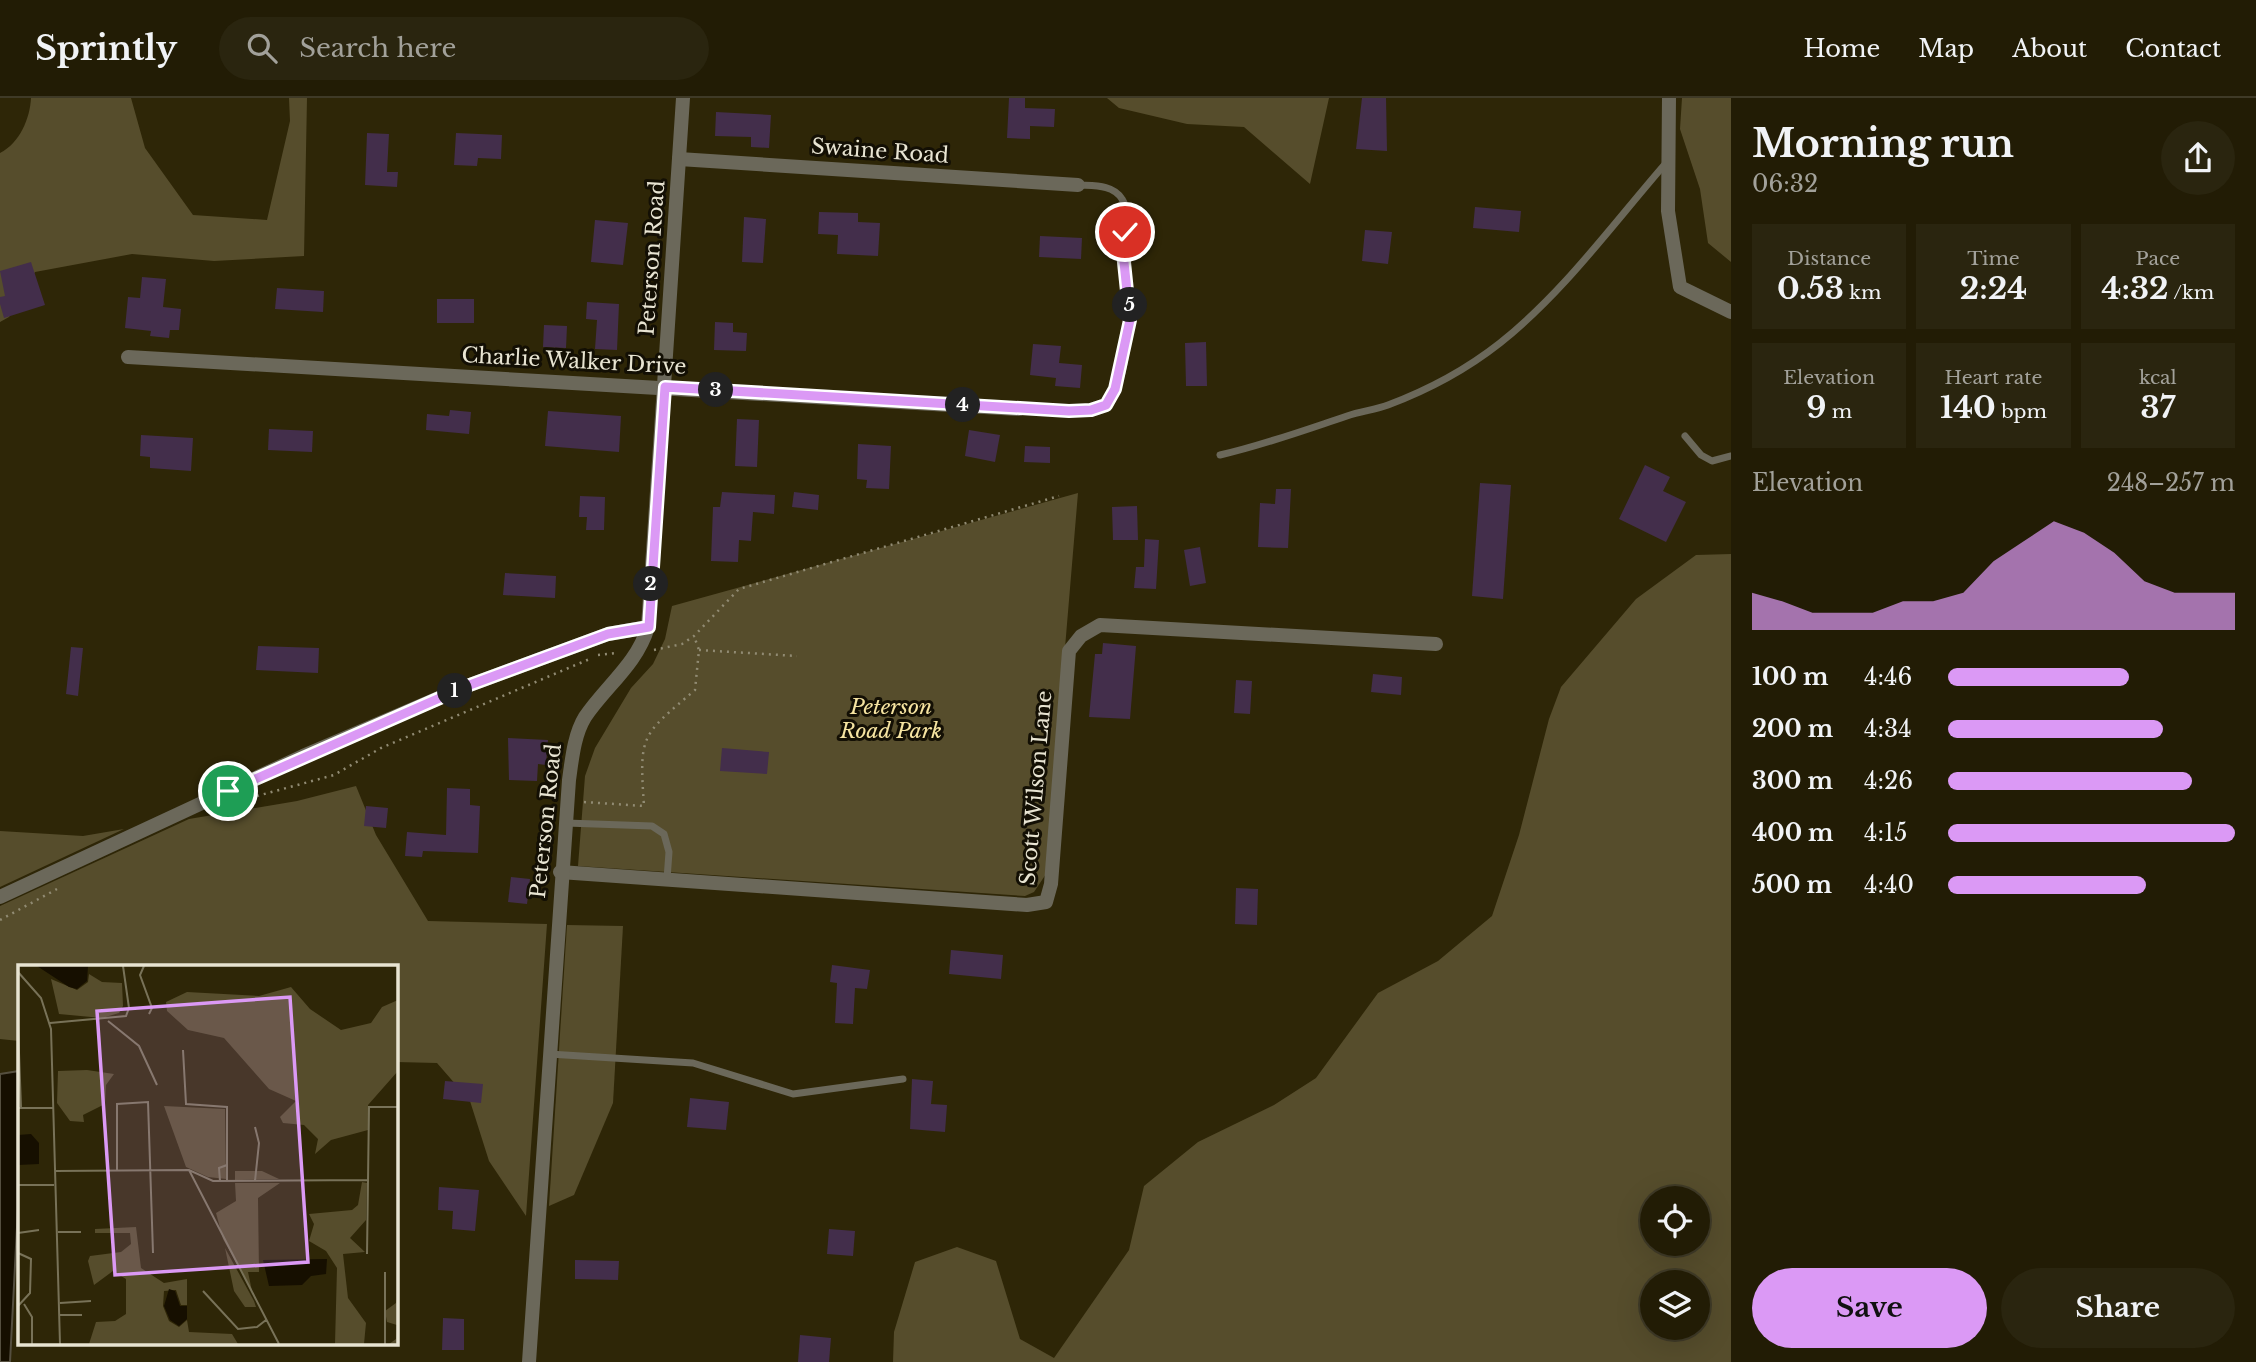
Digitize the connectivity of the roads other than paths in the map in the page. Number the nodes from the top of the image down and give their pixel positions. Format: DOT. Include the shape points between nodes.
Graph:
graph roads {
  1 [pos="683,98"];
  2 [pos="1669,98"];
  3 [pos="679,159"];
  4 [pos="1668,160"];
  5 [pos="1078,185"];
  6 [pos="1731,312"];
  7 [pos="128,357"];
  8 [pos="665,387"];
  9 [pos="1019,408"];
  10 [pos="1685,436"];
  11 [pos="1220,455"];
  12 [pos="1731,456"];
  13 [pos="649,627"];
  14 [pos="1436,644"];
  15 [pos="565,823"];
  16 [pos="560,872"];
  17 [pos="667,879"];
  18 [pos="0,897"];
  19 [pos="549,1054"];
  20 [pos="903,1079"];
  21 [pos="529,1362"];
  1 -- 3 [label="street, Peterson Road"];
  2 -- 4 [label="street"];
  3 -- 5 [label="street, Swaine Road"];
  3 -- 8 [label="street, Peterson Road"];
  4 -- 6 [label="street" via="1668,212 1680,287"];
  4 -- 11 [label="lane" via="1573,274 1478,359 1386,406"];
  5 -- 9 [label="lane" via="1112,189 1123,200 1122,243 1130,320 1124,361 1106,405 1091,410"];
  7 -- 8 [label="street, Charlie Walker Drive"];
  8 -- 9 [label="street, Charlie Walker Drive"];
  8 -- 13 [label="street, Peterson Road"];
  10 -- 12 [label="lane" via="1712,461"];
  13 -- 15 [label="street, Peterson Road" via="639,651 585,717 577,734"];
  13 -- 18 [label="street" via="608,634 467,686 303,756"];
  14 -- 17 [label="street, Scott Wilson Lane" via="1100,625 1081,636 1069,651 1046,902 1027,905"];
  15 -- 16 [label="street, Peterson Road"];
  15 -- 17 [label="lane" via="652,826 664,834 669,852"];
  16 -- 17 [label="street, Scott Wilson Lane"];
  16 -- 19 [label="street, Peterson Road"];
  19 -- 20 [label="lane" via="693,1063 793,1094"];
  19 -- 21 [label="street, Peterson Road"];
}
